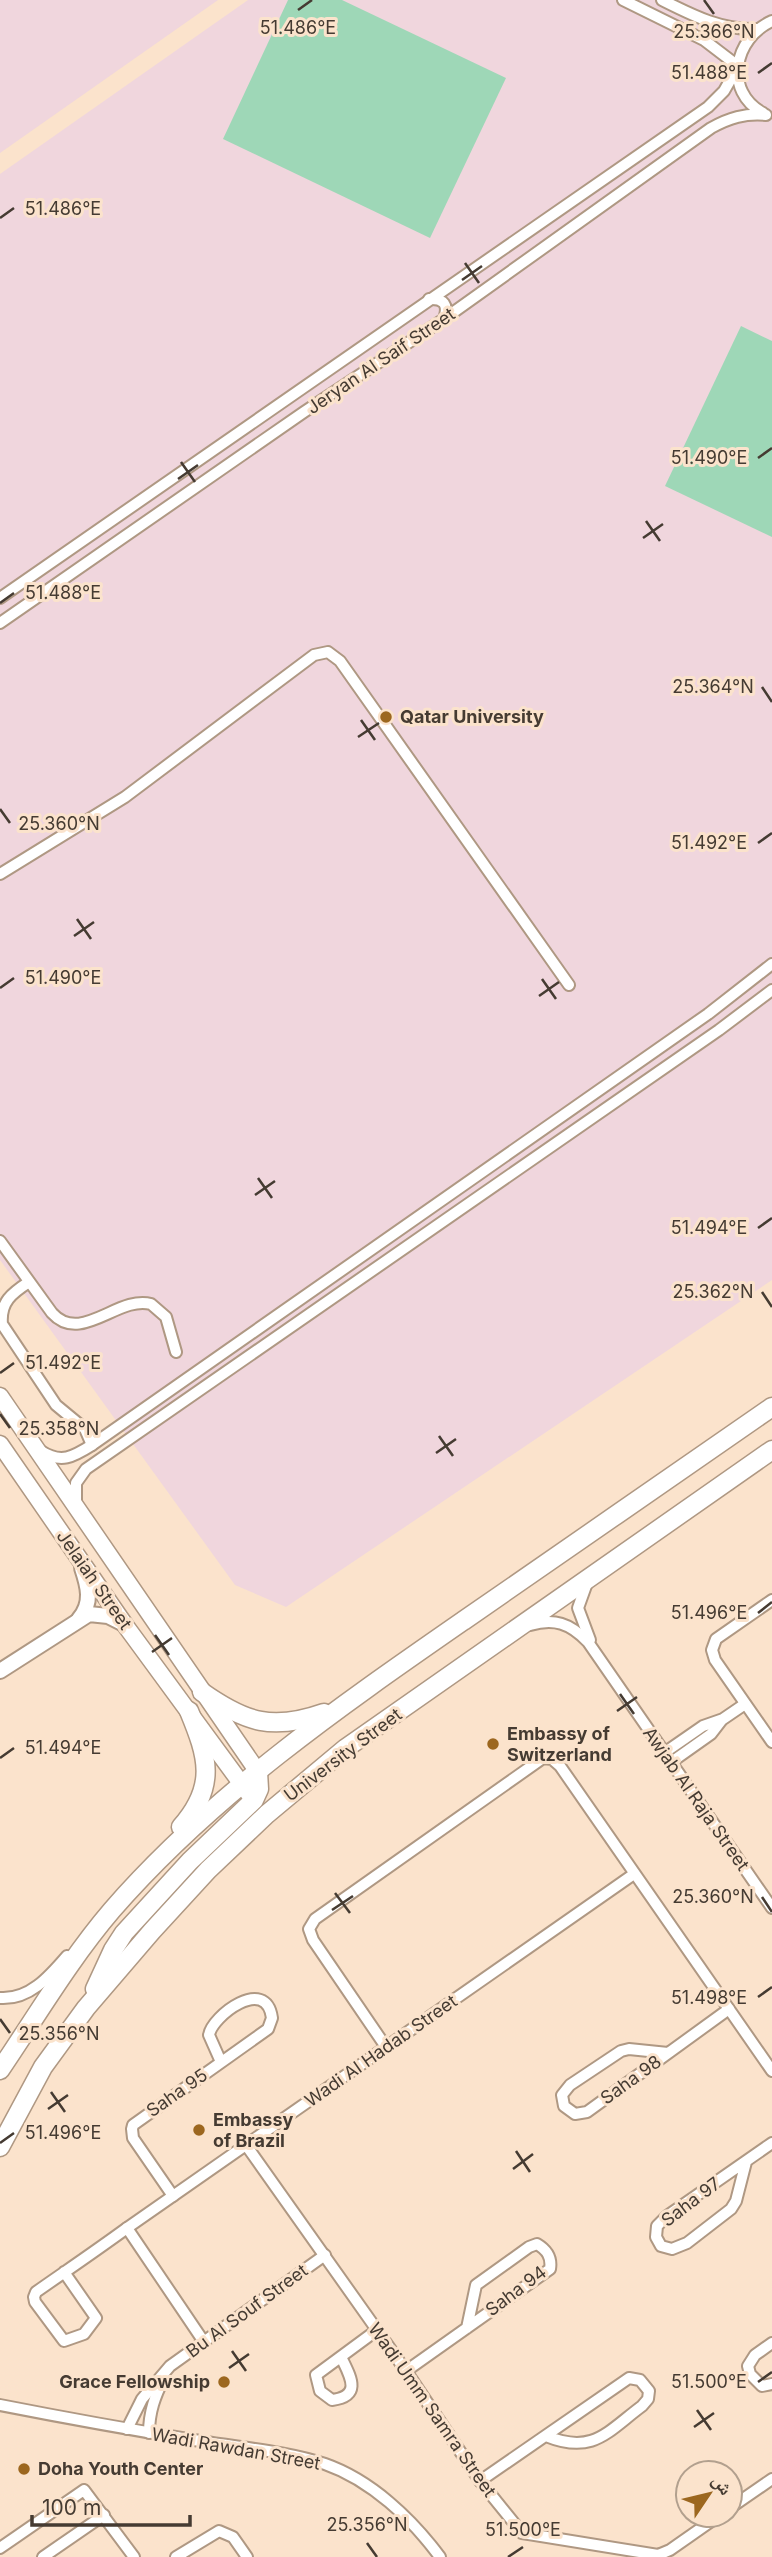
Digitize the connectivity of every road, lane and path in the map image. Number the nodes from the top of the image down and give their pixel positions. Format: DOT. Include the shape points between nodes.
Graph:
graph roads {
  1 [pos="623,0"];
  2 [pos="662,0"];
  3 [pos="772,21"];
  4 [pos="757,29"];
  5 [pos="737,68"];
  6 [pos="769,116"];
  7 [pos="429,299"];
  8 [pos="444,319"];
  9 [pos="293,394"];
  10 [pos="304,412"];
  11 [pos="0,598"];
  12 [pos="0,623"];
  13 [pos="0,874"];
  14 [pos="772,964"];
  15 [pos="569,985"];
  16 [pos="772,990"];
  17 [pos="0,1241"];
  18 [pos="29,1282"];
  19 [pos="176,1352"];
  20 [pos="0,1396"];
  21 [pos="772,1407"];
  22 [pos="108,1434"];
  23 [pos="0,1444"];
  24 [pos="92,1445"];
  25 [pos="33,1446"];
  26 [pos="117,1449"];
  27 [pos="772,1450"];
  28 [pos="76,1509"];
  29 [pos="78,1556"];
  30 [pos="610,1563"];
  31 [pos="772,1600"];
  32 [pos="79,1619"];
  33 [pos="125,1625"];
  34 [pos="507,1636"];
  35 [pos="598,1655"];
  36 [pos="0,1671"];
  37 [pos="202,1692"];
  38 [pos="745,1704"];
  39 [pos="337,1708"];
  40 [pos="189,1711"];
  41 [pos="772,1742"];
  42 [pos="667,1758"];
  43 [pos="258,1772"];
  44 [pos="242,1785"];
  45 [pos="254,1800"];
  46 [pos="267,1814"];
  47 [pos="169,1850"];
  48 [pos="634,1874"];
  49 [pos="772,1908"];
  50 [pos="113,1910"];
  51 [pos="0,1998"];
  52 [pos="86,2008"];
  53 [pos="729,2009"];
  54 [pos="386,2047"];
  55 [pos="668,2053"];
  56 [pos="221,2062"];
  57 [pos="0,2070"];
  58 [pos="772,2071"];
  59 [pos="772,2143"];
  60 [pos="246,2145"];
  61 [pos="0,2147"];
  62 [pos="746,2162"];
  63 [pos="173,2196"];
  64 [pos="127,2228"];
  65 [pos="325,2255"];
  66 [pos="64,2272"];
  67 [pos="467,2328"];
  68 [pos="377,2330"];
  69 [pos="204,2342"];
  70 [pos="772,2343"];
  71 [pos="341,2357"];
  72 [pos="170,2366"];
  73 [pos="406,2371"];
  74 [pos="772,2384"];
  75 [pos="0,2405"];
  76 [pos="127,2429"];
  77 [pos="149,2433"];
  78 [pos="546,2436"];
  79 [pos="772,2479"];
  80 [pos="480,2481"];
  81 [pos="744,2498"];
  82 [pos="104,2515"];
  83 [pos="700,2529"];
  84 [pos="0,2548"];
  85 [pos="43,2557"];
  86 [pos="134,2557"];
  87 [pos="176,2557"];
  88 [pos="247,2557"];
  89 [pos="440,2557"];
  1 -- 5 [label="street" via="704,40"];
  2 -- 4 [label="street" via="713,24"];
  3 -- 4 [label="street"];
  4 -- 5 [label="street, Jeryan Al Saif Street" via="742,49"];
  5 -- 6 [label="street" via="747,99"];
  5 -- 7 [label="street, Jeryan Al Saif Street" via="708,107"];
  6 -- 8 [label="street, Jeryan Al Saif Street" via="747,114 711,128"];
  7 -- 8 [label="street" via="444,302"];
  7 -- 9 [label="street, Jeryan Al Saif Street"];
  8 -- 10 [label="street, Jeryan Al Saif Street"];
  9 -- 10 [label="street" via="301,397"];
  9 -- 11 [label="street, Jeryan Al Saif Street"];
  10 -- 12 [label="street, Jeryan Al Saif Street"];
  13 -- 15 [label="street" via="125,797 314,655 328,652 340,661"];
  14 -- 22 [label="street" via="708,1014"];
  16 -- 26 [label="street"];
  17 -- 18 [label="street"];
  18 -- 19 [label="street" via="52,1313 68,1324 81,1324 138,1302 151,1304 166,1317"];
  18 -- 24 [label="street" via="4,1303 2,1324 56,1405 85,1429"];
  20 -- 25 [label="main road, Jelaiah Street"];
  21 -- 39 [label="main road"];
  22 -- 24 [label="street"];
  22 -- 26 [label="street" via="109,1443"];
  23 -- 29 [label="main road, Jelaiah Street"];
  24 -- 25 [label="street" via="65,1459"];
  25 -- 28 [label="main road, Jelaiah Street"];
  26 -- 28 [label="street" via="78,1478"];
  27 -- 30 [label="main road, University Street"];
  28 -- 37 [label="main road, Jelaiah Street"];
  29 -- 32 [label="street" via="89,1599"];
  29 -- 33 [label="main road, Jelaiah Street"];
  30 -- 34 [label="main road, University Street"];
  30 -- 35 [label="street, Awjab Al Raja Street" via="586,1584 578,1608"];
  31 -- 38 [label="street" via="716,1639 713,1646 715,1660"];
  32 -- 33 [label="street" via="98,1613"];
  32 -- 36 [label="street"];
  33 -- 40 [label="main road, Jelaiah Street"];
  34 -- 35 [label="street, Awjab Al Raja Street" via="549,1620 561,1622 582,1635"];
  34 -- 46 [label="main road, University Street" via="346,1748"];
  35 -- 42 [label="street, Awjab Al Raja Street"];
  37 -- 39 [label="main road" via="243,1717 274,1724"];
  37 -- 43 [label="main road, Jelaiah Street"];
  38 -- 41 [label="street"];
  38 -- 42 [label="street" via="703,1727"];
  39 -- 43 [label="main road"];
  40 -- 44 [label="main road, Jelaiah Street"];
  40 -- 47 [label="main road" via="203,1746 205,1786"];
  42 -- 49 [label="street, Awjab Al Raja Street"];
  43 -- 44 [label="main road"];
  43 -- 45 [label="main road"];
  44 -- 45 [label="main road, Jelaiah Street"];
  44 -- 47 [label="main road"];
  45 -- 46 [label="main road, Jelaiah Street"];
  45 -- 52 [label="main road" via="124,1933"];
  46 -- 52 [label="main road, University Street" via="208,1870"];
  47 -- 50 [label="main road"];
  48 -- 53 [label="street"];
  48 -- 54 [label="street, Wadi Al Hadab Street"];
  48 -- 54 [label="street" via="560,1766 543,1758 315,1919 309,1929"];
  50 -- 51 [label="street" via="104,1914 34,1989"];
  50 -- 57 [label="main road"];
  52 -- 61 [label="main road, University Street" via="43,2067"];
  53 -- 55 [label="street, Saha 98"];
  53 -- 58 [label="street"];
  54 -- 60 [label="street, Wadi Al Hadab Street"];
  55 -- 55 [label="street, Saha 98" via="621,2051 570,2085 562,2095 564,2106 575,2114 587,2112"];
  56 -- 56 [label="street, Saha 95" via="209,2035 213,2023 247,1998 264,2002 271,2012 268,2029"];
  56 -- 63 [label="street, Saha 95" via="132,2129 133,2138"];
  59 -- 62 [label="street, Saha 97"];
  60 -- 63 [label="street, Wadi Al Hadab Street"];
  60 -- 65 [label="street, Wadi Umm Samra Street"];
  62 -- 62 [label="street, Saha 97" via="731,2209 687,2243 672,2249 661,2246 657,2226"];
  63 -- 64 [label="street, Wadi Al Hadab Street"];
  64 -- 66 [label="street, Wadi Al Hadab Street"];
  64 -- 69 [label="street"];
  65 -- 68 [label="street, Wadi Umm Samra Street"];
  65 -- 69 [label="street, Bu Al Souf Street"];
  66 -- 66 [label="street, Wadi Al Hadab Street" via="34,2297 64,2341 84,2334 96,2318"];
  67 -- 67 [label="street, Saha 94" via="476,2285 529,2247 537,2244 544,2248 551,2259 550,2269"];
  67 -- 73 [label="street, Saha 94"];
  68 -- 71 [label="street"];
  68 -- 73 [label="street, Wadi Umm Samra Street"];
  69 -- 72 [label="street, Bu Al Souf Street"];
  70 -- 74 [label="street" via="748,2366 762,2386"];
  72 -- 76 [label="street, Bu Al Souf Street" via="142,2399"];
  72 -- 77 [label="street, Bu Al Souf Street" via="156,2394"];
  73 -- 80 [label="street, Wadi Umm Samra Street"];
  75 -- 76 [label="street, Wadi Rawdan Street"];
  76 -- 77 [label="street, Wadi Rawdan Street"];
  77 -- 89 [label="street, Wadi Rawdan Street" via="326,2465 392,2505"];
  78 -- 78 [label="street" via="583,2444 597,2440 642,2406 649,2391 640,2380 629,2378"];
  78 -- 80 [label="street"];
  79 -- 81 [label="street"];
  80 -- 83 [label="street, Wadi Umm Samra Street" via="522,2533 658,2555"];
  82 -- 84 [label="street" via="84,2490"];
  82 -- 85 [label="street"];
  82 -- 86 [label="street"];
  87 -- 88 [label="street" via="219,2531 233,2537"];
}
